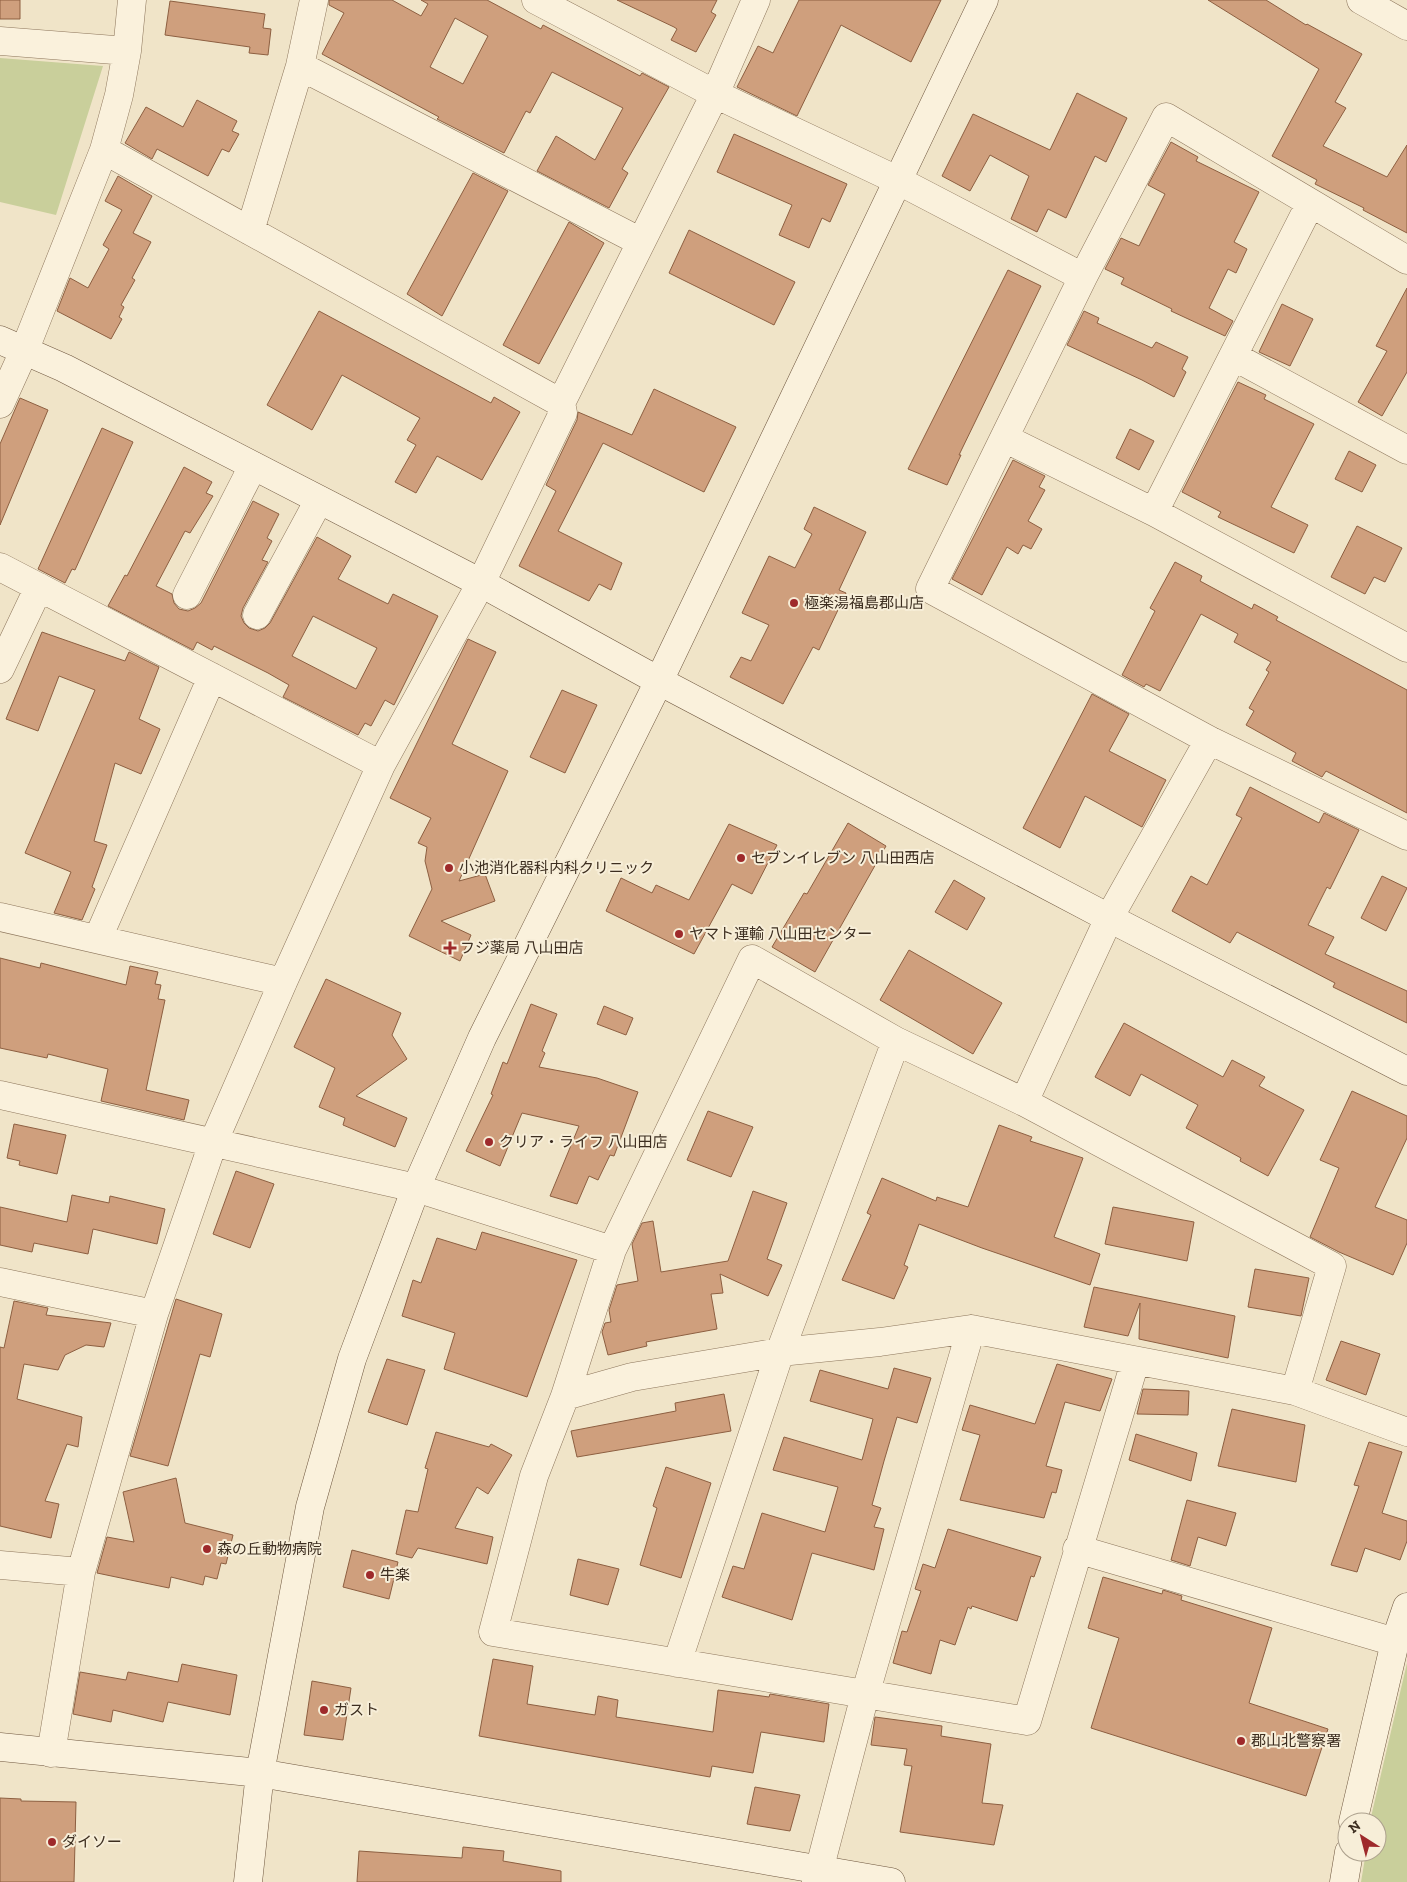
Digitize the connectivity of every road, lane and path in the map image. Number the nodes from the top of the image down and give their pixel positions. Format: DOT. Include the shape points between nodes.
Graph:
graph roads {
  1 [pos="132,0"];
  2 [pos="314,0"];
  3 [pos="536,0"];
  4 [pos="756,0"];
  5 [pos="984,0"];
  6 [pos="1361,0"];
  7 [pos="1407,26"];
  8 [pos="0,41"];
  9 [pos="127,51"];
  10 [pos="300,66"];
  11 [pos="715,94"];
  12 [pos="104,150"];
  13 [pos="897,180"];
  14 [pos="1310,204"];
  15 [pos="250,231"];
  16 [pos="641,242"];
  17 [pos="1407,260"];
  18 [pos="1083,277"];
  19 [pos="0,340"];
  20 [pos="25,349"];
  21 [pos="1233,356"];
  22 [pos="561,403"];
  23 [pos="0,404"];
  24 [pos="1004,438"];
  25 [pos="1407,450"];
  26 [pos="252,466"];
  27 [pos="319,500"];
  28 [pos="1154,512"];
  29 [pos="0,566"];
  30 [pos="481,583"];
  31 [pos="39,587"];
  32 [pos="187,595"];
  33 [pos="257,615"];
  34 [pos="1407,648"];
  35 [pos="0,669"];
  36 [pos="212,677"];
  37 [pos="659,681"];
  38 [pos="1209,740"];
  39 [pos="381,765"];
  40 [pos="1407,836"];
  41 [pos="0,917"];
  42 [pos="1109,918"];
  43 [pos="98,938"];
  44 [pos="283,982"];
  45 [pos="896,1041"];
  46 [pos="1407,1071"];
  47 [pos="0,1095"];
  48 [pos="1024,1102"];
  49 [pos="213,1143"];
  50 [pos="416,1188"];
  51 [pos="612,1250"];
  52 [pos="0,1282"];
  53 [pos="154,1314"];
  54 [pos="971,1328"];
  55 [pos="780,1352"];
  56 [pos="1135,1362"];
  57 [pos="1295,1391"];
  58 [pos="565,1396"];
  59 [pos="1407,1432"];
  60 [pos="1077,1549"];
  61 [pos="0,1565"];
  62 [pos="81,1572"];
  63 [pos="1407,1607"];
  64 [pos="1395,1642"];
  65 [pos="677,1662"];
  66 [pos="864,1695"];
  67 [pos="0,1747"];
  68 [pos="51,1753"];
  69 [pos="260,1773"];
  70 [pos="1355,1812"];
  71 [pos="1347,1862"];
  72 [pos="817,1876"];
  73 [pos="248,1882"];
  74 [pos="891,1882"];
  75 [pos="1344,1882"];
  1 -- 9 [label="street"];
  2 -- 10 [label="street"];
  3 -- 11 [label="street"];
  4 -- 11 [label="street"];
  5 -- 13 [label="street"];
  6 -- 7 [label="street"];
  8 -- 9 [label="street"];
  9 -- 12 [label="street"];
  10 -- 15 [label="street"];
  10 -- 16 [label="street"];
  11 -- 13 [label="street"];
  11 -- 16 [label="street"];
  12 -- 15 [label="street"];
  12 -- 20 [label="street"];
  13 -- 18 [label="street"];
  13 -- 37 [label="street"];
  14 -- 17 [label="street"];
  14 -- 18 [label="street" via="1166,117"];
  14 -- 21 [label="street"];
  15 -- 22 [label="street"];
  16 -- 22 [label="street"];
  18 -- 24 [label="street"];
  19 -- 20 [label="street"];
  20 -- 23 [label="street"];
  20 -- 26 [label="street"];
  21 -- 25 [label="street"];
  21 -- 28 [label="street"];
  22 -- 30 [label="street" via="563,413"];
  24 -- 28 [label="street"];
  24 -- 38 [label="street" via="930,589"];
  26 -- 27 [label="street"];
  26 -- 32 [label="street"];
  27 -- 30 [label="street"];
  27 -- 33 [label="street"];
  28 -- 34 [label="street"];
  29 -- 31 [label="street"];
  30 -- 37 [label="street"];
  30 -- 39 [label="street"];
  31 -- 35 [label="street"];
  31 -- 36 [label="street"];
  36 -- 39 [label="street"];
  36 -- 43 [label="street"];
  37 -- 42 [label="street"];
  37 -- 50 [label="street" via="482,1038"];
  38 -- 40 [label="street"];
  38 -- 42 [label="street"];
  39 -- 44 [label="street"];
  41 -- 43 [label="street"];
  42 -- 46 [label="street"];
  42 -- 48 [label="street"];
  43 -- 44 [label="street"];
  44 -- 49 [label="street"];
  45 -- 48 [label="street"];
  45 -- 51 [label="street" via="752,959"];
  45 -- 55 [label="street"];
  47 -- 49 [label="street"];
  48 -- 57 [label="street" via="1332,1266"];
  49 -- 50 [label="street"];
  49 -- 53 [label="street"];
  50 -- 51 [label="street"];
  50 -- 69 [label="street" via="352,1359 310,1507"];
  51 -- 58 [label="street"];
  52 -- 53 [label="street"];
  53 -- 62 [label="street"];
  54 -- 55 [label="street" via="880,1342"];
  54 -- 56 [label="street"];
  54 -- 66 [label="street"];
  55 -- 58 [label="street" via="632,1377"];
  55 -- 65 [label="street"];
  56 -- 57 [label="street"];
  56 -- 60 [label="street"];
  57 -- 59 [label="street"];
  58 -- 65 [label="street" via="534,1476 492,1632"];
  60 -- 64 [label="street"];
  60 -- 66 [label="street" via="1027,1721"];
  61 -- 62 [label="street"];
  62 -- 68 [label="street"];
  63 -- 64 [label="street"];
  64 -- 70 [label="street"];
  65 -- 66 [label="street"];
  66 -- 72 [label="street"];
  67 -- 68 [label="street"];
  68 -- 69 [label="street"];
  69 -- 72 [label="street"];
  69 -- 73 [label="street"];
  71 -- 75 [label="street"];
  72 -- 74 [label="street"];
}
